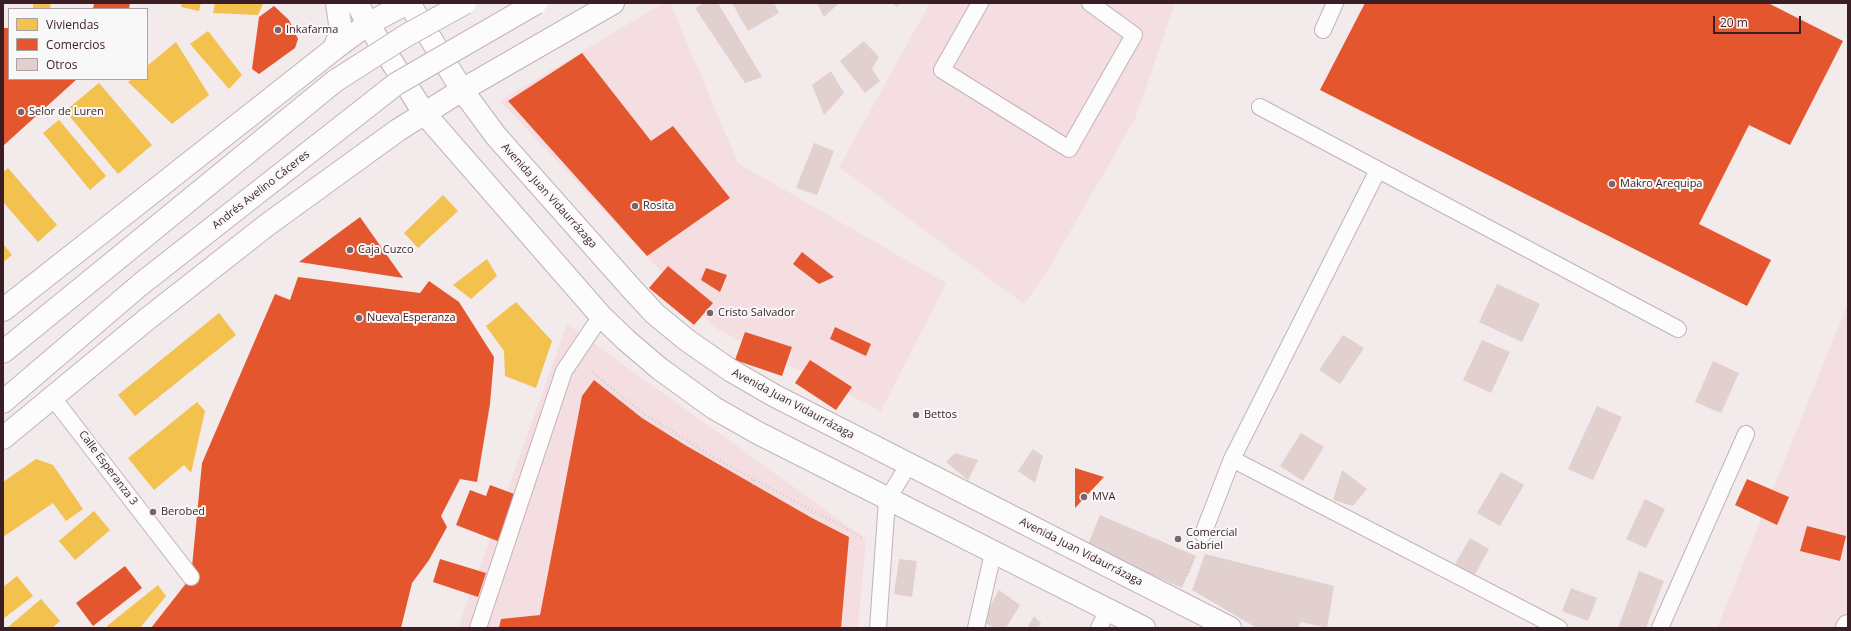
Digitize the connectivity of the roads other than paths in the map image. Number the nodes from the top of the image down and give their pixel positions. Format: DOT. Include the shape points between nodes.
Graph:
graph roads {
  1 [pos="337,3"];
  2 [pos="357,3"];
  3 [pos="408,3"];
  4 [pos="465,3"];
  5 [pos="536,3"];
  6 [pos="613,3"];
  7 [pos="980,3"];
  8 [pos="1090,3"];
  9 [pos="1335,3"];
  10 [pos="368,24"];
  11 [pos="1323,30"];
  12 [pos="334,49"];
  13 [pos="462,90"];
  14 [pos="1260,107"];
  15 [pos="424,113"];
  16 [pos="1378,170"];
  17 [pos="3,310"];
  18 [pos="601,316"];
  19 [pos="1678,329"];
  20 [pos="3,352"];
  21 [pos="53,398"];
  22 [pos="3,402"];
  23 [pos="1746,434"];
  24 [pos="3,438"];
  25 [pos="1232,459"];
  26 [pos="909,464"];
  27 [pos="887,500"];
  28 [pos="1203,534"];
  29 [pos="993,553"];
  30 [pos="191,577"];
  31 [pos="1103,619"];
  32 [pos="478,628"];
  33 [pos="878,628"];
  34 [pos="976,628"];
  35 [pos="1144,628"];
  36 [pos="1230,628"];
  37 [pos="1559,628"];
  38 [pos="1660,628"];
  1 -- 12 [label="main road" via="341,31"];
  2 -- 10 [label="main road"];
  3 -- 10 [label="main road"];
  3 -- 13 [label="main road, Avenida Juan Vidaurrázaga"];
  4 -- 20 [label="main road, bridge" via="407,35 334,81"];
  5 -- 22 [label="main road, Andrés Avelino Cáceres, bridge" via="396,84 141,284"];
  6 -- 13 [label="main road"];
  7 -- 8 [label="lane" via="942,70 1069,149 1134,35"];
  9 -- 11 [label="lane"];
  10 -- 12 [label="main road"];
  10 -- 15 [label="main road"];
  12 -- 17 [label="main road"];
  13 -- 15 [label="main road"];
  13 -- 26 [label="main road, Avenida Juan Vidaurrázaga" via="496,136 655,314 730,370 775,396"];
  14 -- 16 [label="lane"];
  15 -- 18 [label="main road"];
  15 -- 21 [label="main road" via="267,225 146,320"];
  16 -- 19 [label="lane"];
  16 -- 25 [label="lane"];
  18 -- 27 [label="main road" via="660,369 714,408"];
  18 -- 32 [label="lane" via="564,371"];
  21 -- 24 [label="main road"];
  21 -- 30 [label="lane, Calle Esperanza 3"];
  23 -- 38 [label="lane"];
  25 -- 28 [label="lane"];
  25 -- 37 [label="lane"];
  26 -- 27 [label="lane"];
  26 -- 36 [label="main road, Avenida Juan Vidaurrázaga"];
  27 -- 29 [label="main road"];
  27 -- 33 [label="lane"];
  29 -- 31 [label="main road"];
  29 -- 34 [label="lane"];
  31 -- 35 [label="main road"];
}
